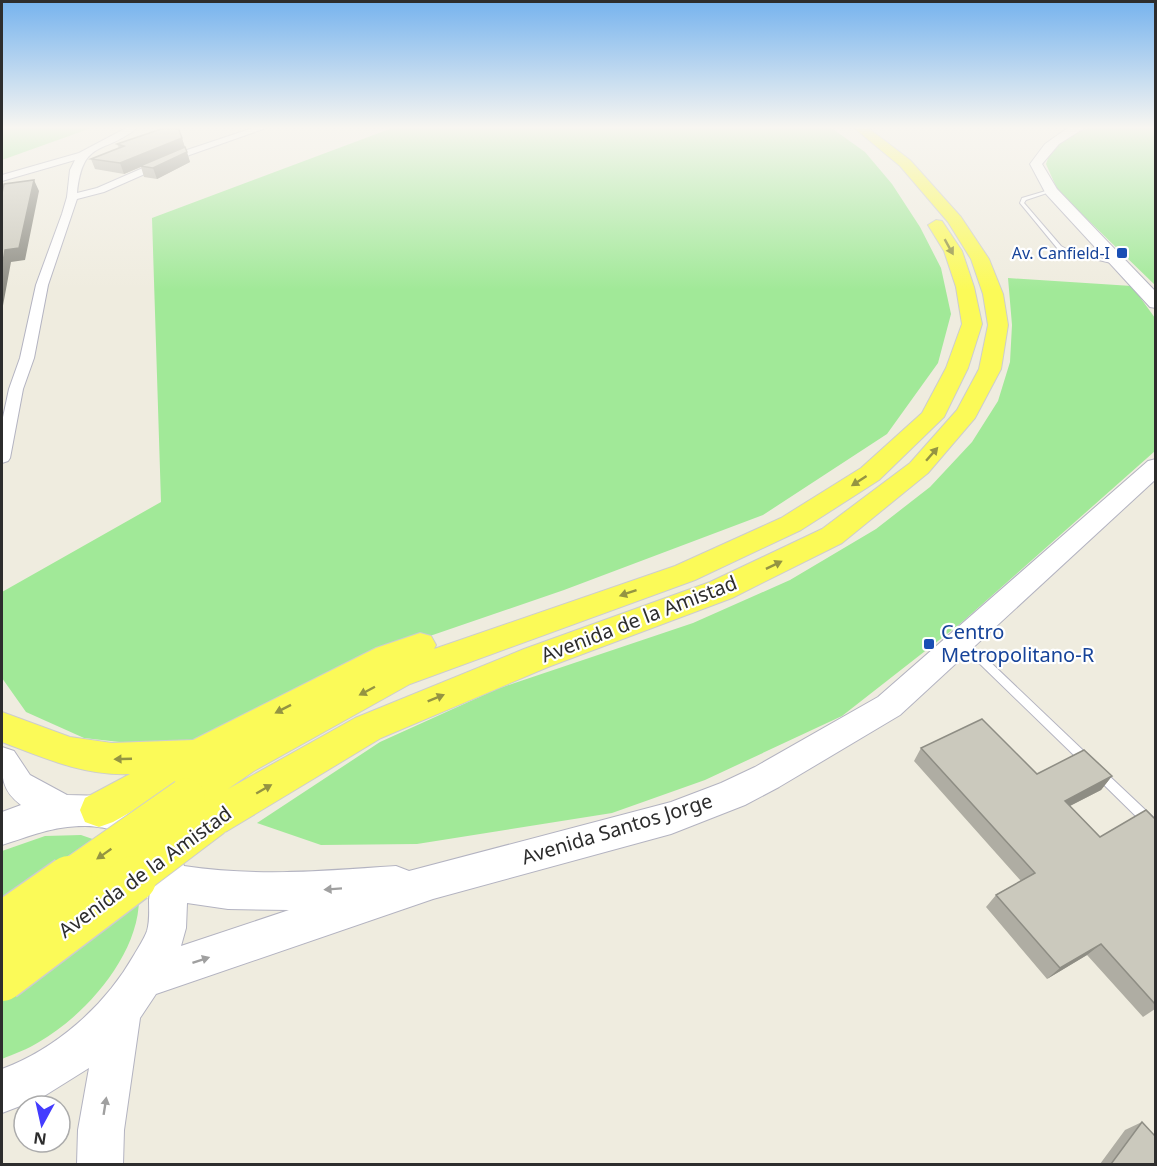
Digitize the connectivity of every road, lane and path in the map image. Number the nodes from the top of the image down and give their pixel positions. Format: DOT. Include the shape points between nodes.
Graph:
graph roads {
  1 [pos="74,181"];
  2 [pos="120,181"];
  3 [pos="903,181"];
  4 [pos="921,181"];
  5 [pos="1046,181"];
  6 [pos="1051,191"];
  7 [pos="72,196"];
  8 [pos="1120,265"];
  9 [pos="1155,303"];
  10 [pos="9,390"];
  11 [pos="2,458"];
  12 [pos="1155,466"];
  13 [pos="791,524"];
  14 [pos="960,644"];
  15 [pos="2,727"];
  16 [pos="202,755"];
  17 [pos="2,762"];
  18 [pos="200,807"];
  19 [pos="81,810"];
  20 [pos="1155,828"];
  21 [pos="2,829"];
  22 [pos="433,881"];
  23 [pos="170,882"];
  24 [pos="2,926"];
  25 [pos="2,978"];
  26 [pos="133,994"];
  27 [pos="2,1091"];
  28 [pos="100,1164"];
  1 -- 7 [label="street"];
  2 -- 7 [label="street"];
  3 -- 13 [label="main road, Avenida de la Amistad, one-way" via="953,251 972,324 957,368 932,417 870,474"];
  18 -- 4 [label="main road, Avenida de la Amistad, one-way" via="368,728 536,658 721,590 832,537 919,468 967,413 990,369 998,325 993,294 980,259 955,220"];
  5 -- 6 [label="main road"];
  6 -- 8 [label="main road"];
  6 -- 8 [label="lane" via="1022,203 1059,247"];
  7 -- 10 [label="street" via="42,285 27,358"];
  8 -- 9 [label="main road"];
  10 -- 11 [label="street"];
  12 -- 14 [label="main road, Avenida Santos Jorge"];
  13 -- 16 [label="main road, one-way" via="626,575 388,657"];
  13 -- 18 [label="main road, Avenida de la Amistad, one-way" via="685,573 398,675 271,742"];
  14 -- 20 [label="lane" via="983,661"];
  14 -- 22 [label="main road, Avenida Santos Jorge" via="889,706 733,794 671,818"];
  16 -- 15 [label="main road, one-way" via="112,759 69,752"];
  16 -- 19 [label="main road"];
  17 -- 19 [label="main road" via="18,786"];
  18 -- 24 [label="main road, Avenida de la Amistad, one-way, bridge"];
  18 -- 25 [label="main road, Avenida de la Amistad, bridge"];
  19 -- 21 [label="main road" via="35,817"];
  19 -- 23 [label="main road" via="128,818 151,834 165,861"];
  22 -- 23 [label="main road, Avenida Santos Jorge, one-way" via="294,892 228,891"];
  26 -- 22 [label="main road, Avenida Santos Jorge, one-way"];
  23 -- 26 [label="main road" via="166,933"];
  26 -- 27 [label="main road" via="75,1053 21,1085"];
  28 -- 26 [label="main road, one-way" via="101,1130"];
}
